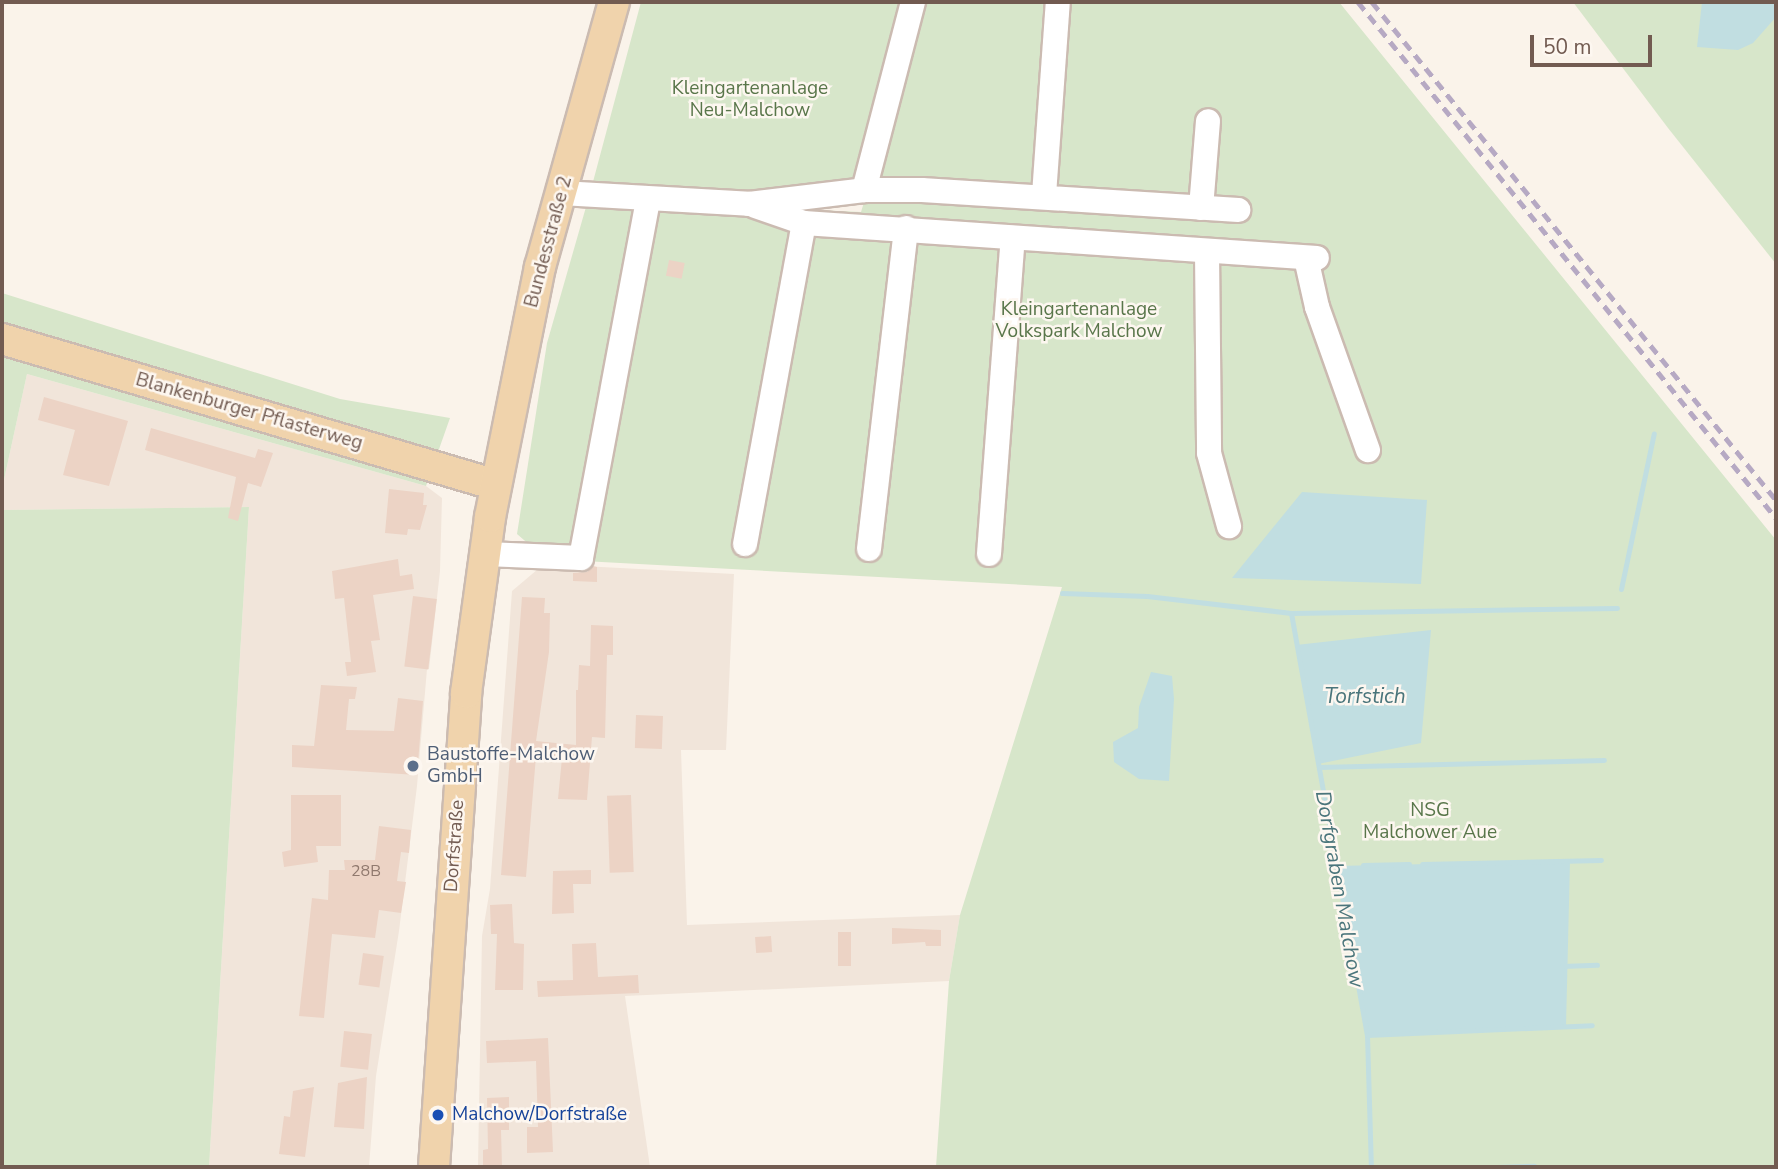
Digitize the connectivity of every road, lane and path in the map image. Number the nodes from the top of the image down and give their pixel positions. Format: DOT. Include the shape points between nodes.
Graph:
graph roads {
  1 [pos="614,2"];
  2 [pos="913,2"];
  3 [pos="1058,2"];
  4 [pos="1208,121"];
  5 [pos="864,190"];
  6 [pos="561,193"];
  7 [pos="1044,195"];
  8 [pos="648,199"];
  9 [pos="749,204"];
  10 [pos="1201,208"];
  11 [pos="1238,210"];
  12 [pos="804,223"];
  13 [pos="906,228"];
  14 [pos="1013,238"];
  15 [pos="1207,252"];
  16 [pos="2,339"];
  17 [pos="1368,450"];
  18 [pos="496,485"];
  19 [pos="1229,526"];
  20 [pos="745,544"];
  21 [pos="869,549"];
  22 [pos="486,554"];
  23 [pos="989,554"];
  24 [pos="434,1167"];
  1 -- 6 [label="main road, Bundesstraße 2"];
  2 -- 5 [label="lane"];
  3 -- 7 [label="lane"];
  4 -- 10 [label="lane"];
  5 -- 7 [label="lane"];
  5 -- 9 [label="lane"];
  6 -- 8 [label="lane"];
  6 -- 18 [label="main road, Bundesstraße 2" via="522,347"];
  7 -- 10 [label="lane"];
  8 -- 9 [label="lane"];
  8 -- 22 [label="lane" via="581,558"];
  9 -- 12 [label="lane"];
  10 -- 11 [label="lane"];
  12 -- 13 [label="lane"];
  12 -- 20 [label="lane"];
  13 -- 14 [label="lane"];
  13 -- 21 [label="lane"];
  14 -- 15 [label="lane"];
  14 -- 23 [label="lane"];
  15 -- 17 [label="lane" via="1312,258 1317,307"];
  15 -- 19 [label="lane" via="1209,453"];
  16 -- 18 [label="main road, Blankenburger Pflasterweg"];
  18 -- 22 [label="main road, Dorfstraße"];
  22 -- 24 [label="main road, Dorfstraße" via="466,693"];
}
